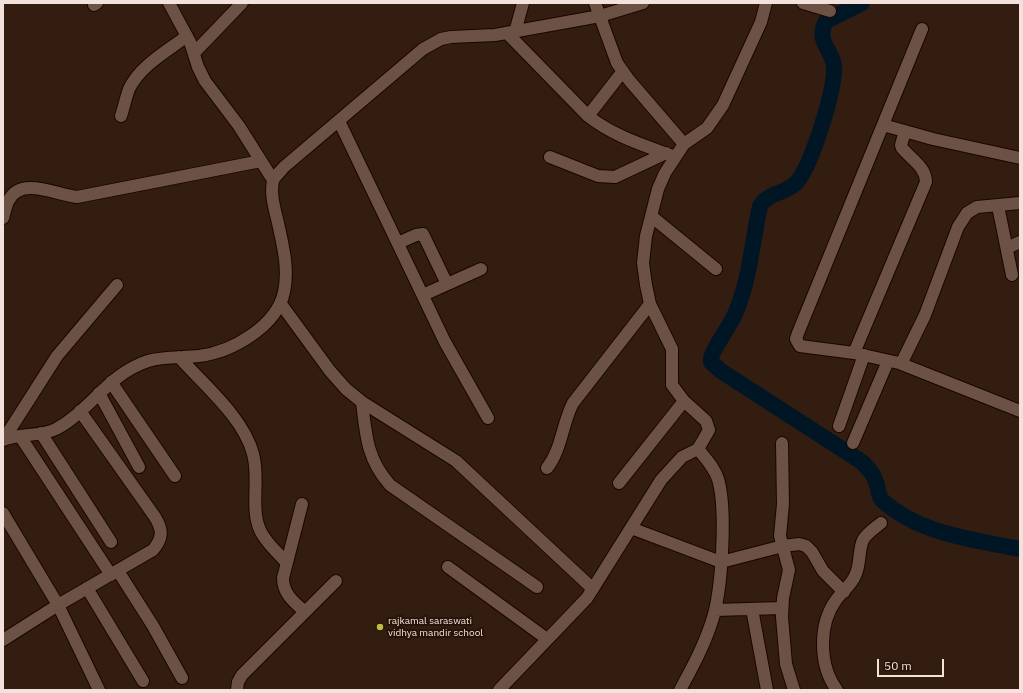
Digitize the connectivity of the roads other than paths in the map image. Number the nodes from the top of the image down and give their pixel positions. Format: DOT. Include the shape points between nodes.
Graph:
graph roads {
  1 [pos="169,3"];
  2 [pos="242,3"];
  3 [pos="523,3"];
  4 [pos="595,3"];
  5 [pos="643,3"];
  6 [pos="766,3"];
  7 [pos="803,3"];
  8 [pos="830,11"];
  9 [pos="600,16"];
  10 [pos="922,29"];
  11 [pos="511,32"];
  12 [pos="187,36"];
  13 [pos="194,53"];
  14 [pos="623,71"];
  15 [pos="121,116"];
  16 [pos="588,116"];
  17 [pos="339,121"];
  18 [pos="882,125"];
  19 [pos="905,131"];
  20 [pos="684,144"];
  21 [pos="670,155"];
  22 [pos="550,157"];
  23 [pos="1020,158"];
  24 [pos="261,161"];
  25 [pos="273,180"];
  26 [pos="1020,203"];
  27 [pos="998,206"];
  28 [pos="651,216"];
  29 [pos="3,218"];
  30 [pos="1020,242"];
  31 [pos="398,243"];
  32 [pos="1007,248"];
  33 [pos="481,269"];
  34 [pos="716,269"];
  35 [pos="1012,275"];
  36 [pos="447,284"];
  37 [pos="117,285"];
  38 [pos="423,295"];
  39 [pos="281,304"];
  40 [pos="650,304"];
  41 [pos="859,354"];
  42 [pos="179,357"];
  43 [pos="893,362"];
  44 [pos="111,382"];
  45 [pos="99,393"];
  46 [pos="684,401"];
  47 [pos="362,402"];
  48 [pos="80,411"];
  49 [pos="1020,411"];
  50 [pos="488,418"];
  51 [pos="839,426"];
  52 [pos="41,433"];
  53 [pos="20,436"];
  54 [pos="4,439"];
  55 [pos="782,443"];
  56 [pos="853,443"];
  57 [pos="698,449"];
  58 [pos="139,467"];
  59 [pos="547,468"];
  60 [pos="175,476"];
  61 [pos="619,483"];
  62 [pos="302,504"];
  63 [pos="3,513"];
  64 [pos="880,523"];
  65 [pos="631,528"];
  66 [pos="111,542"];
  67 [pos="783,546"];
  68 [pos="721,562"];
  69 [pos="287,563"];
  70 [pos="448,567"];
  71 [pos="114,573"];
  72 [pos="336,581"];
  73 [pos="537,587"];
  74 [pos="87,588"];
  75 [pos="593,589"];
  76 [pos="844,592"];
  77 [pos="58,604"];
  78 [pos="782,608"];
  79 [pos="752,609"];
  80 [pos="715,610"];
  81 [pos="305,612"];
  82 [pos="547,639"];
  83 [pos="3,640"];
  84 [pos="182,678"];
  85 [pos="143,681"];
  86 [pos="99,690"];
  87 [pos="237,690"];
  88 [pos="499,690"];
  89 [pos="680,690"];
  90 [pos="767,690"];
  91 [pos="794,690"];
  92 [pos="837,690"];
  1 -- 12 [label="street"];
  2 -- 13 [label="street"];
  3 -- 11 [label="street"];
  4 -- 9 [label="street"];
  5 -- 9 [label="street"];
  6 -- 20 [label="street" via="723,105 707,128"];
  7 -- 8 [label="street"];
  9 -- 11 [label="street"];
  9 -- 14 [label="street" via="617,63"];
  10 -- 18 [label="street"];
  11 -- 16 [label="street"];
  11 -- 17 [label="street" via="441,39 423,49"];
  12 -- 13 [label="street"];
  12 -- 15 [label="street" via="135,79"];
  13 -- 24 [label="street" via="205,81 239,126"];
  14 -- 16 [label="street"];
  14 -- 20 [label="street"];
  16 -- 21 [label="street" via="617,136"];
  17 -- 25 [label="street" via="284,167"];
  17 -- 31 [label="street"];
  18 -- 19 [label="street"];
  18 -- 41 [label="street" via="796,339 800,346"];
  19 -- 23 [label="street"];
  19 -- 41 [label="street" via="900,145 926,174 926,182"];
  20 -- 21 [label="street"];
  21 -- 22 [label="street" via="615,177 598,176"];
  21 -- 28 [label="street"];
  24 -- 25 [label="street"];
  24 -- 29 [label="street" via="77,197 62,196 33,187 20,189 10,198"];
  25 -- 39 [label="street" via="272,198 285,258 286,277"];
  26 -- 27 [label="street"];
  27 -- 32 [label="street"];
  27 -- 43 [label="street" via="977,207 967,213 958,227 923,320 903,360"];
  28 -- 34 [label="street"];
  28 -- 40 [label="street" via="644,263"];
  30 -- 32 [label="street"];
  31 -- 36 [label="street" via="423,234"];
  31 -- 38 [label="street"];
  32 -- 35 [label="street"];
  33 -- 36 [label="street"];
  36 -- 38 [label="street"];
  37 -- 54 [label="street" via="57,356"];
  38 -- 50 [label="street" via="445,342"];
  39 -- 42 [label="street" via="261,327 238,344 221,352"];
  39 -- 47 [label="street" via="330,372"];
  40 -- 46 [label="street" via="670,343 673,359 672,385"];
  40 -- 59 [label="street" via="573,403 555,458"];
  41 -- 43 [label="street"];
  41 -- 51 [label="street"];
  42 -- 44 [label="street" via="149,361"];
  42 -- 69 [label="street" via="232,415 248,439 257,473 256,511 260,530"];
  43 -- 49 [label="street"];
  43 -- 56 [label="street"];
  44 -- 45 [label="street"];
  44 -- 60 [label="street"];
  45 -- 48 [label="street"];
  45 -- 58 [label="street"];
  46 -- 57 [label="street" via="706,420 709,430"];
  46 -- 61 [label="street"];
  47 -- 73 [label="street" via="372,459 390,485"];
  47 -- 75 [label="street" via="456,461"];
  48 -- 52 [label="street" via="55,430"];
  48 -- 71 [label="street" via="155,517 162,532 160,542 153,550"];
  52 -- 53 [label="street"];
  52 -- 66 [label="street"];
  53 -- 54 [label="street"];
  53 -- 71 [label="street"];
  55 -- 67 [label="street" via="783,504 780,536"];
  57 -- 65 [label="street" via="682,457 661,480"];
  57 -- 68 [label="street" via="712,466 718,480 723,533"];
  62 -- 69 [label="street"];
  63 -- 77 [label="street"];
  64 -- 76 [label="street" via="863,540 858,571"];
  65 -- 68 [label="street"];
  65 -- 75 [label="street"];
  67 -- 68 [label="street"];
  67 -- 76 [label="street" via="806,546 823,571"];
  67 -- 78 [label="street" via="789,570"];
  68 -- 80 [label="street"];
  69 -- 81 [label="street" via="283,586 290,599"];
  70 -- 82 [label="street"];
  71 -- 74 [label="street"];
  71 -- 84 [label="street" via="153,626"];
  72 -- 81 [label="street"];
  74 -- 77 [label="street"];
  74 -- 85 [label="street"];
  75 -- 82 [label="street"];
  76 -- 92 [label="street" via="831,612 824,647 824,665"];
  77 -- 83 [label="street"];
  77 -- 86 [label="street"];
  78 -- 79 [label="street"];
  78 -- 91 [label="street" via="786,664"];
  79 -- 80 [label="street"];
  79 -- 90 [label="street"];
  80 -- 89 [label="street" via="700,654"];
  81 -- 87 [label="street" via="242,675"];
  82 -- 88 [label="street"];
}
